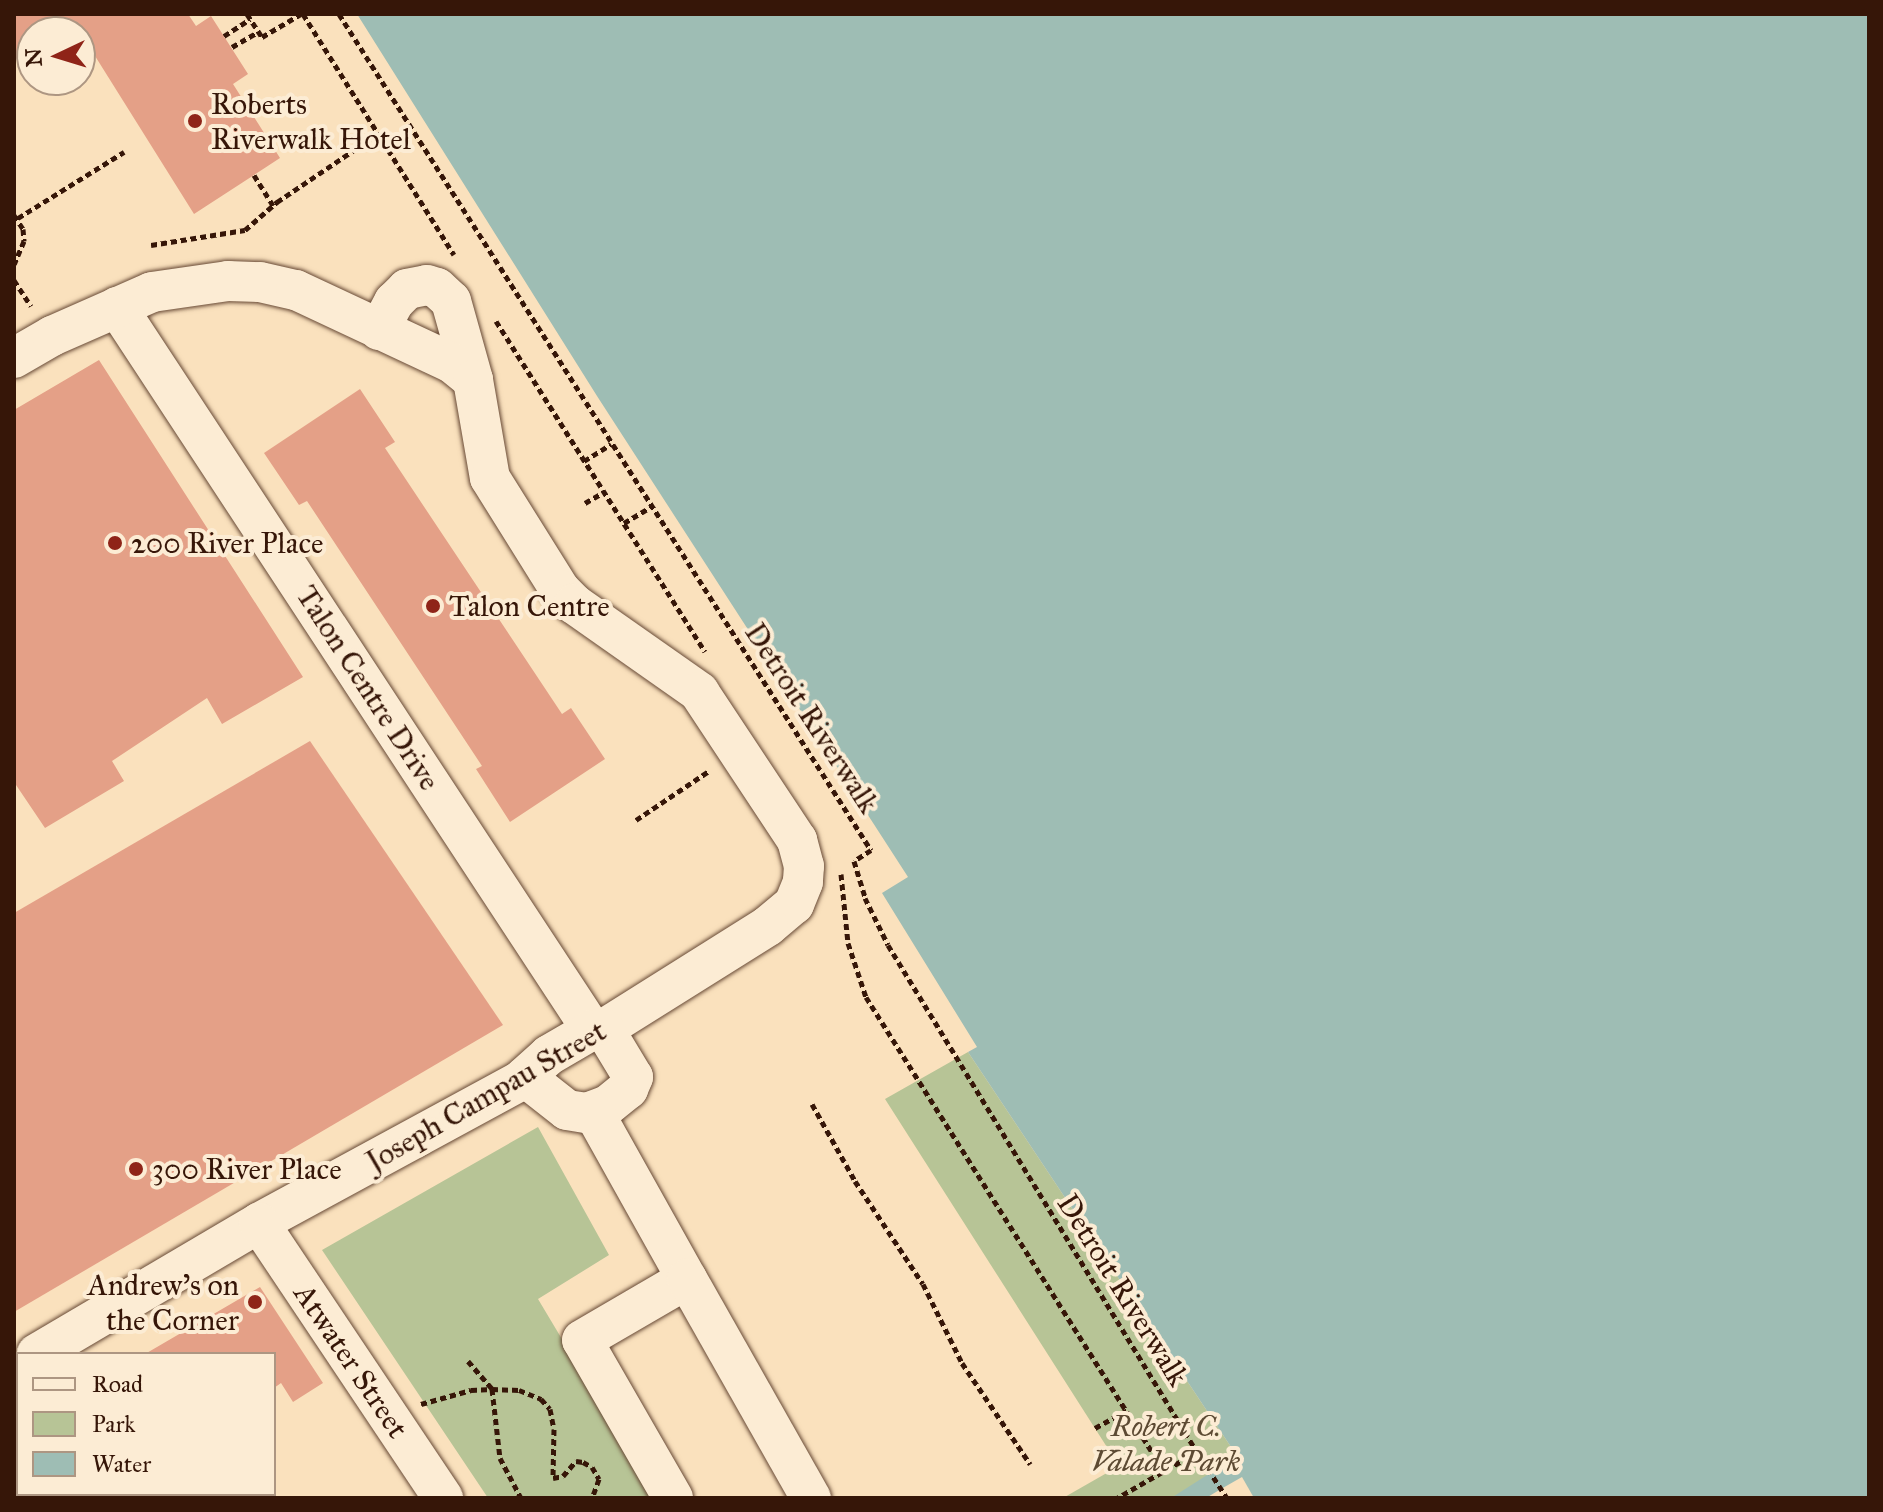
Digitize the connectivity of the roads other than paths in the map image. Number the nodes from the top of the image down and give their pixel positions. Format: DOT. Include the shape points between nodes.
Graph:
graph roads {
  1 [pos="117,307"];
  2 [pos="379,330"];
  3 [pos="14,358"];
  4 [pos="473,380"];
  5 [pos="598,1029"];
  6 [pos="525,1077"];
  7 [pos="593,1111"];
  8 [pos="259,1223"];
  9 [pos="687,1279"];
  10 [pos="40,1352"];
  11 [pos="443,1498"];
  12 [pos="673,1498"];
  13 [pos="811,1498"];
  1 -- 2 [label="street" via="152,292 194,284 260,282 296,290"];
  1 -- 3 [label="street"];
  1 -- 5 [label="street, Talon Centre Drive"];
  2 -- 4 [label="street" via="435,353"];
  2 -- 4 [label="street" via="407,289 437,288 451,301"];
  4 -- 5 [label="street, Joseph Campau Street" via="490,478 560,590 699,692 797,840 804,866 799,895 787,912"];
  5 -- 6 [label="street, Joseph Campau Street" via="549,1055"];
  5 -- 7 [label="street, Talon Centre Drive" via="633,1077 628,1089"];
  6 -- 7 [label="street" via="567,1110"];
  6 -- 8 [label="street, Joseph Campau Street"];
  7 -- 9 [label="street"];
  8 -- 10 [label="street, Joseph Campau Street"];
  8 -- 11 [label="street, Atwater Street"];
  9 -- 12 [label="street" via="582,1340"];
  9 -- 13 [label="street"];
}
